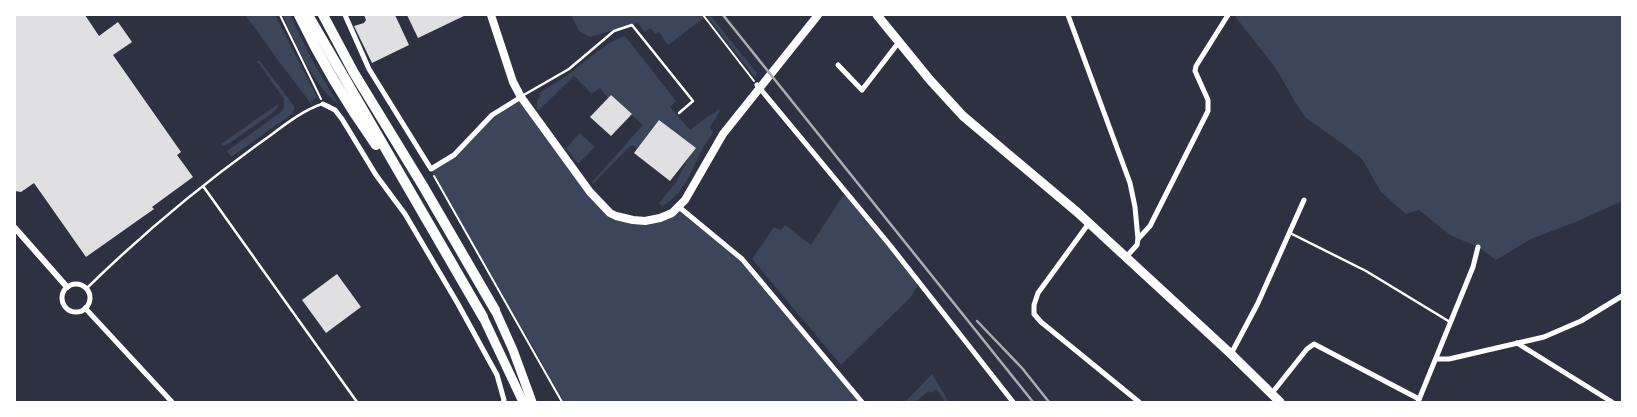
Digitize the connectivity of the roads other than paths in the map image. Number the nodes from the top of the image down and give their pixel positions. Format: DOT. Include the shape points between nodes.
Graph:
graph roads {
  1 [pos="299,15"];
  2 [pos="308,15"];
  3 [pos="323,15"];
  4 [pos="344,15"];
  5 [pos="491,15"];
  6 [pos="818,15"];
  7 [pos="877,15"];
  8 [pos="1068,15"];
  9 [pos="1228,15"];
  10 [pos="899,42"];
  11 [pos="838,65"];
  12 [pos="757,85"];
  13 [pos="521,97"];
  14 [pos="323,104"];
  15 [pos="679,113"];
  16 [pos="404,182"];
  17 [pos="203,186"];
  18 [pos="1304,200"];
  19 [pos="679,207"];
  20 [pos="1089,223"];
  21 [pos="15,228"];
  22 [pos="1289,232"];
  23 [pos="1138,239"];
  24 [pos="1478,247"];
  25 [pos="1126,257"];
  26 [pos="67,287"];
  27 [pos="86,289"];
  28 [pos="1622,296"];
  29 [pos="86,308"];
  30 [pos="495,310"];
  31 [pos="483,317"];
  32 [pos="1450,322"];
  33 [pos="1517,343"];
  34 [pos="1231,354"];
  35 [pos="1436,359"];
  36 [pos="1272,393"];
  37 [pos="1419,400"];
  38 [pos="504,401"];
  39 [pos="172,402"];
  40 [pos="357,402"];
  41 [pos="523,402"];
  42 [pos="532,402"];
  43 [pos="862,402"];
  44 [pos="1013,402"];
  45 [pos="1139,402"];
  46 [pos="1280,402"];
  47 [pos="1612,402"];
  1 -- 16 [label="highway" via="353,112"];
  2 -- 16 [label="highway"];
  3 -- 30 [label="highway"];
  4 -- 13 [label="street" via="369,69 432,169 454,155 492,115"];
  5 -- 13 [label="main road"];
  6 -- 19 [label="main road" via="715,146 690,194"];
  7 -- 10 [label="main road"];
  8 -- 23 [label="street" via="1130,183"];
  9 -- 23 [label="street" via="1196,66 1195,71 1208,100 1208,111 1150,226"];
  10 -- 11 [label="street" via="862,90"];
  10 -- 20 [label="main road" via="963,116"];
  12 -- 44 [label="street"];
  13 -- 15 [label="lane" via="569,69 614,31 632,25 693,101"];
  13 -- 19 [label="main road" via="590,192 610,212 644,221 660,218"];
  14 -- 17 [label="lane" via="296,117"];
  14 -- 38 [label="street" via="335,110 342,119 421,240 497,375"];
  16 -- 31 [label="highway"];
  17 -- 27 [label="lane"];
  17 -- 40 [label="lane"];
  18 -- 22 [label="street"];
  19 -- 43 [label="street" via="742,258"];
  20 -- 25 [label="main road"];
  20 -- 45 [label="street" via="1038,293 1034,314"];
  21 -- 26 [label="street"];
  22 -- 32 [label="lane" via="1366,271"];
  22 -- 34 [label="street"];
  23 -- 25 [label="street"];
  24 -- 32 [label="street"];
  25 -- 34 [label="main road"];
  26 -- 27 [label="street" via="79,285"];
  26 -- 29 [label="street" via="62,295 66,307 73,312"];
  27 -- 29 [label="street" via="89,296"];
  28 -- 33 [label="street" via="1565,329"];
  29 -- 39 [label="street"];
  30 -- 42 [label="main road"];
  31 -- 41 [label="main road"];
  32 -- 35 [label="street"];
  33 -- 35 [label="street" via="1449,359"];
  33 -- 47 [label="street"];
  34 -- 36 [label="main road"];
  35 -- 37 [label="street"];
  36 -- 37 [label="street" via="1314,344"];
  36 -- 46 [label="main road"];
}
